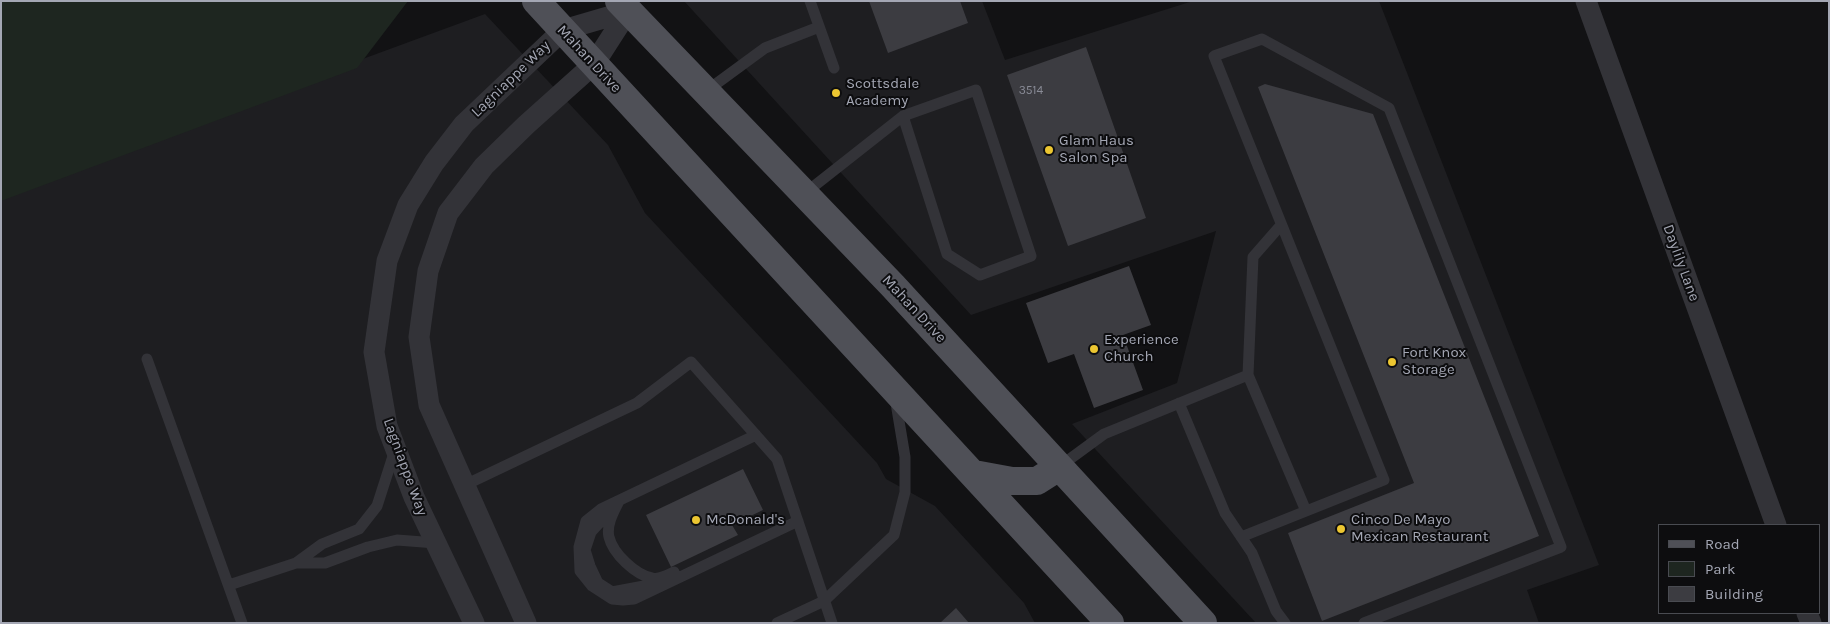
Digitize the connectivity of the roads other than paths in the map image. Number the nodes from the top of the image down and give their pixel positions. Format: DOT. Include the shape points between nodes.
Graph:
graph roads {
  1 [pos="536,1"];
  2 [pos="810,1"];
  3 [pos="1586,1"];
  4 [pos="623,6"];
  5 [pos="819,27"];
  6 [pos="563,30"];
  7 [pos="594,64"];
  8 [pos="834,68"];
  9 [pos="705,92"];
  10 [pos="903,116"];
  11 [pos="804,194"];
  12 [pos="1281,225"];
  13 [pos="147,359"];
  14 [pos="1248,375"];
  15 [pos="893,386"];
  16 [pos="1179,403"];
  17 [pos="756,435"];
  18 [pos="395,448"];
  19 [pos="1060,467"];
  20 [pos="974,474"];
  21 [pos="465,485"];
  22 [pos="619,501"];
  23 [pos="1306,510"];
  24 [pos="798,521"];
  25 [pos="1776,524"];
  26 [pos="1241,537"];
  27 [pos="436,543"];
  28 [pos="296,563"];
  29 [pos="666,576"];
  30 [pos="229,585"];
  31 [pos="824,601"];
  32 [pos="242,623"];
  33 [pos="474,623"];
  34 [pos="526,623"];
  35 [pos="777,623"];
  36 [pos="832,623"];
  37 [pos="1110,623"];
  38 [pos="1203,623"];
  39 [pos="1285,623"];
  40 [pos="1364,623"];
  1 -- 6 [label="main road, Mahan Drive"];
  2 -- 5 [label="lane"];
  3 -- 25 [label="street, Daylily Lane"];
  4 -- 6 [label="street, Lagniappe Way"];
  4 -- 7 [label="street"];
  4 -- 9 [label="main road, Mahan Drive"];
  5 -- 8 [label="lane"];
  5 -- 9 [label="lane" via="765,48"];
  6 -- 7 [label="main road, Mahan Drive"];
  6 -- 18 [label="street, Lagniappe Way" via="464,124 408,204 387,261 374,352 387,426"];
  7 -- 15 [label="main road, Mahan Drive"];
  7 -- 21 [label="street" via="484,166 448,213 428,271 418,337 429,405"];
  9 -- 11 [label="main road, Mahan Drive"];
  10 -- 10 [label="lane" via="976,90 1031,256 980,275 947,254"];
  10 -- 11 [label="lane"];
  11 -- 19 [label="main road, Mahan Drive"];
  12 -- 14 [label="lane" via="1253,257"];
  12 -- 23 [label="lane" via="1384,480"];
  12 -- 40 [label="lane" via="1214,56 1262,39 1389,108 1561,547"];
  13 -- 30 [label="lane"];
  14 -- 16 [label="lane"];
  14 -- 23 [label="lane"];
  15 -- 20 [label="main road, Mahan Drive"];
  15 -- 31 [label="lane" via="905,457 905,492 894,535"];
  16 -- 19 [label="lane" via="1104,434"];
  16 -- 26 [label="lane" via="1225,513"];
  17 -- 21 [label="lane" via="691,362 637,403"];
  17 -- 22 [label="lane"];
  17 -- 24 [label="lane" via="777,459"];
  18 -- 27 [label="street, Lagniappe Way"];
  18 -- 28 [label="lane" via="377,506 359,529 322,544"];
  19 -- 20 [label="main road" via="1037,481 1012,481"];
  19 -- 38 [label="main road, Mahan Drive"];
  20 -- 37 [label="main road, Mahan Drive"];
  21 -- 34 [label="street"];
  22 -- 24 [label="lane" via="586,521 578,547 580,571 592,586 612,599 634,599"];
  22 -- 29 [label="lane" via="611,516 608,536 615,551 633,570 653,579"];
  22 -- 29 [label="lane" via="591,532 585,550 598,583 612,592 644,586"];
  23 -- 26 [label="lane"];
  24 -- 29 [label="lane" via="767,527"];
  24 -- 31 [label="lane"];
  26 -- 39 [label="lane" via="1252,554 1276,611"];
  27 -- 28 [label="lane" via="397,540 325,563"];
  27 -- 33 [label="street, Lagniappe Way"];
  28 -- 30 [label="lane"];
  30 -- 32 [label="lane"];
  31 -- 35 [label="lane"];
  31 -- 36 [label="lane"];
}
